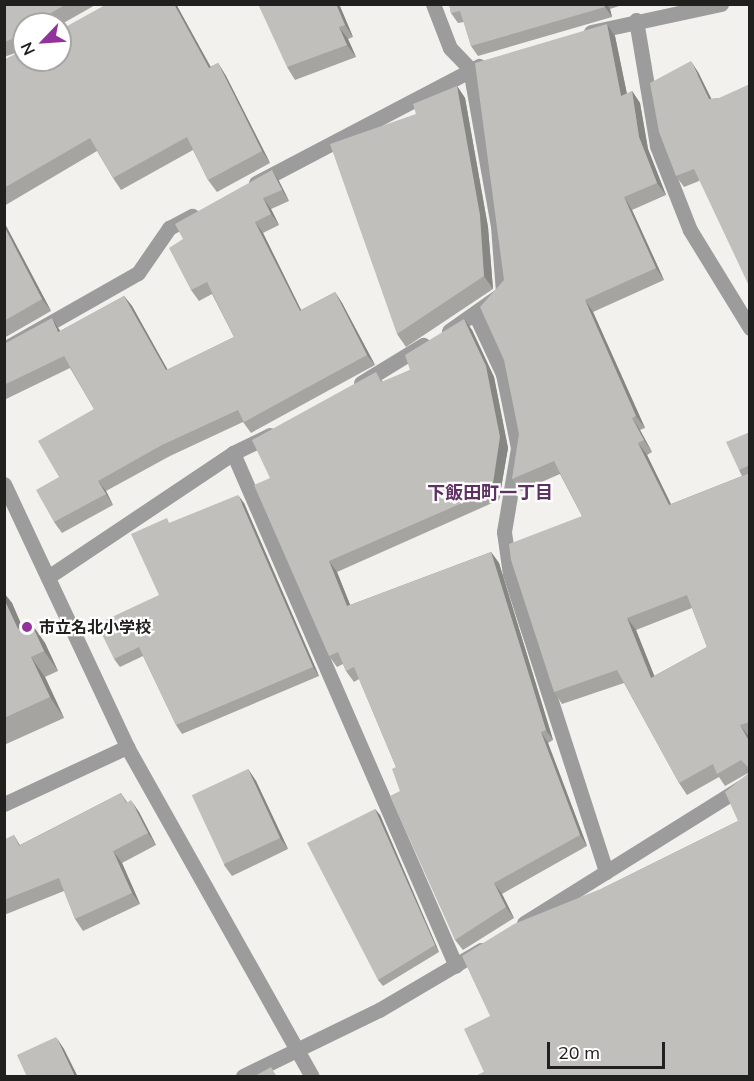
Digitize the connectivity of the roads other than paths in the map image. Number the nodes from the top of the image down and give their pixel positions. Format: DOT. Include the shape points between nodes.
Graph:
graph roads {
  1 [pos="433,4"];
  2 [pos="721,4"];
  3 [pos="636,20"];
  4 [pos="579,35"];
  5 [pos="491,62"];
  6 [pos="470,69"];
  7 [pos="241,191"];
  8 [pos="210,207"];
  9 [pos="476,316"];
  10 [pos="750,328"];
  11 [pos="4,349"];
  12 [pos="350,391"];
  13 [pos="290,425"];
  14 [pos="233,453"];
  15 [pos="4,484"];
  16 [pos="48,577"];
  17 [pos="127,747"];
  18 [pos="750,782"];
  19 [pos="4,804"];
  20 [pos="606,872"];
  21 [pos="456,966"];
  22 [pos="297,1051"];
  23 [pos="243,1077"];
  24 [pos="312,1077"];
  1 -- 6 [label="street" via="450,48"];
  2 -- 3 [label="street"];
  3 -- 4 [label="street"];
  3 -- 10 [label="street" via="657,146 690,230"];
  5 -- 6 [label="street"];
  6 -- 7 [label="street"];
  6 -- 9 [label="street" via="498,226 503,293"];
  8 -- 11 [label="street" via="169,228 138,273"];
  9 -- 12 [label="street"];
  9 -- 20 [label="street" via="503,374 518,448 504,532 510,574"];
  13 -- 14 [label="street"];
  14 -- 16 [label="street"];
  14 -- 21 [label="street"];
  15 -- 16 [label="street"];
  16 -- 17 [label="street"];
  17 -- 19 [label="street"];
  17 -- 22 [label="street"];
  18 -- 20 [label="street"];
  20 -- 21 [label="street"];
  21 -- 22 [label="street"];
  22 -- 23 [label="street"];
  22 -- 24 [label="street"];
}
